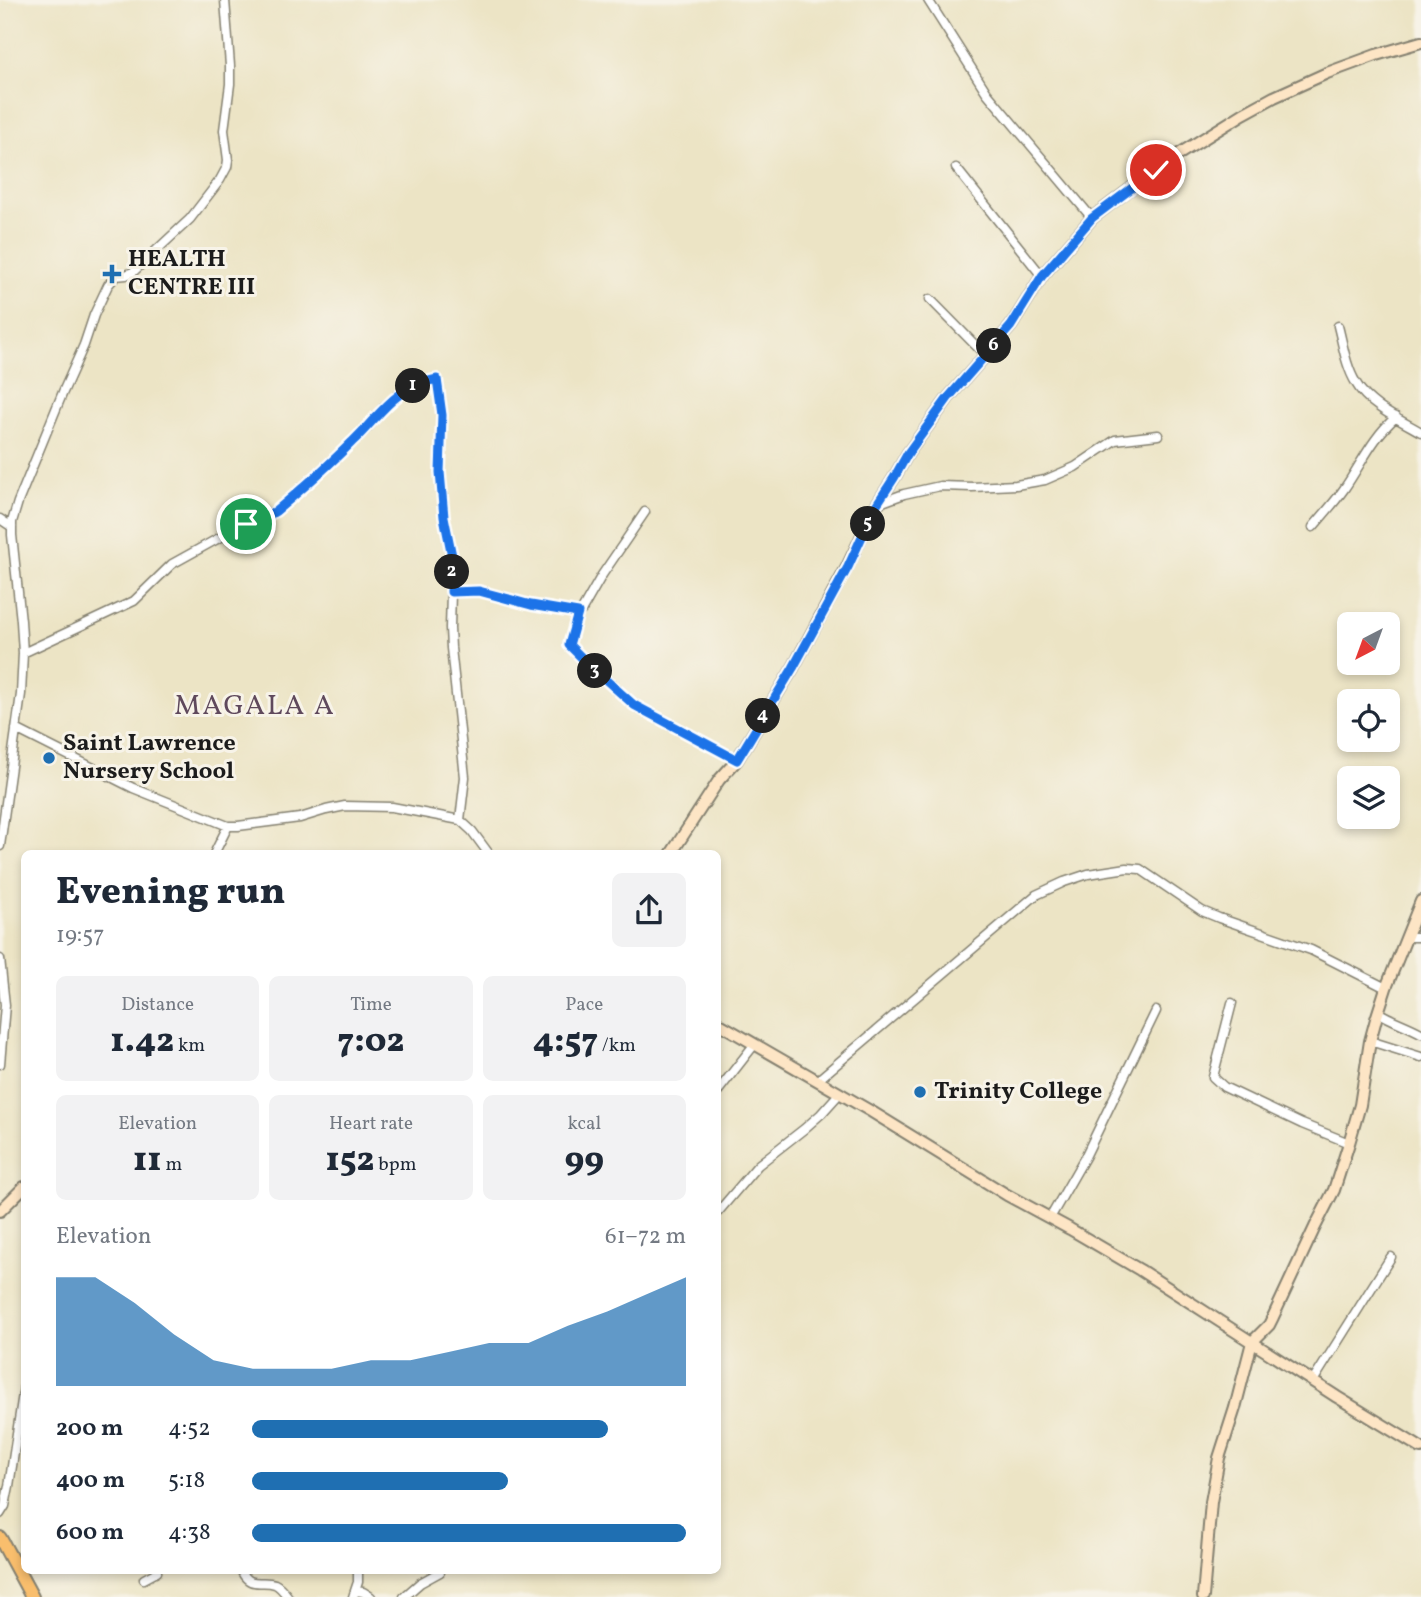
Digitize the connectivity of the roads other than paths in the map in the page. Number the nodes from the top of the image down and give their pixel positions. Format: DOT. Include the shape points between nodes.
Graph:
graph roads {
  1 [pos="225,0"];
  2 [pos="928,0"];
  3 [pos="1421,42"];
  4 [pos="956,169"];
  5 [pos="1092,218"];
  6 [pos="1042,276"];
  7 [pos="930,299"];
  8 [pos="1338,326"];
  9 [pos="985,355"];
  10 [pos="1396,417"];
  11 [pos="1421,432"];
  12 [pos="1157,435"];
  13 [pos="877,504"];
  14 [pos="645,512"];
  15 [pos="0,519"];
  16 [pos="12,527"];
  17 [pos="1313,527"];
  18 [pos="451,592"];
  19 [pos="578,613"];
  20 [pos="23,653"];
  21 [pos="16,729"];
  22 [pos="737,760"];
  23 [pos="460,820"];
  24 [pos="228,826"];
  25 [pos="0,846"];
  26 [pos="216,850"];
  27 [pos="486,850"];
  28 [pos="674,850"];
  29 [pos="1421,901"];
  30 [pos="1407,937"];
  31 [pos="1421,937"];
  32 [pos="0,959"];
  33 [pos="1386,988"];
  34 [pos="1232,1003"];
  35 [pos="1156,1011"];
  36 [pos="1378,1012"];
  37 [pos="721,1025"];
  38 [pos="1421,1033"];
  39 [pos="1370,1041"];
  40 [pos="754,1045"];
  41 [pos="1421,1057"];
  42 [pos="0,1064"];
  43 [pos="818,1080"];
  44 [pos="721,1087"];
  45 [pos="839,1094"];
  46 [pos="1349,1143"];
  47 [pos="21,1190"];
  48 [pos="721,1208"];
  49 [pos="0,1211"];
  50 [pos="1050,1218"];
  51 [pos="1391,1257"];
  52 [pos="1252,1342"];
  53 [pos="1313,1381"];
  54 [pos="21,1407"];
  55 [pos="1421,1448"];
  56 [pos="0,1514"];
  57 [pos="0,1538"];
  58 [pos="21,1568"];
  59 [pos="23,1574"];
  60 [pos="154,1574"];
  61 [pos="242,1574"];
  62 [pos="358,1574"];
  63 [pos="436,1574"];
  64 [pos="144,1579"];
  65 [pos="354,1594"];
  66 [pos="32,1597"];
  67 [pos="288,1597"];
  68 [pos="371,1597"];
  69 [pos="404,1597"];
  70 [pos="1203,1597"];
  1 -- 16 [label="street" via="230,66 225,172 190,219 133,272 112,278 18,502"];
  2 -- 5 [label="street" via="987,93"];
  3 -- 5 [label="street" via="1326,72 1274,97 1163,164"];
  4 -- 6 [label="street"];
  5 -- 6 [label="street"];
  6 -- 9 [label="street" via="1011,326"];
  7 -- 9 [label="street"];
  8 -- 10 [label="street" via="1356,383"];
  9 -- 13 [label="street" via="908,453"];
  10 -- 11 [label="street"];
  10 -- 17 [label="street" via="1383,428"];
  12 -- 13 [label="street" via="1115,440 1075,467 1045,480 940,486"];
  13 -- 22 [label="street" via="799,658"];
  14 -- 19 [label="street"];
  15 -- 16 [label="street"];
  16 -- 20 [label="street"];
  18 -- 19 [label="street" via="479,591"];
  18 -- 20 [label="street" via="437,379 401,393 276,511 172,564 134,601"];
  18 -- 23 [label="street" via="451,648 465,777"];
  19 -- 22 [label="street" via="569,645 588,664 634,705"];
  20 -- 21 [label="street"];
  21 -- 24 [label="street" via="133,788"];
  21 -- 25 [label="street"];
  22 -- 28 [label="street"];
  23 -- 24 [label="street" via="364,805"];
  23 -- 27 [label="street"];
  24 -- 26 [label="street"];
  29 -- 30 [label="street"];
  30 -- 31 [label="street"];
  30 -- 33 [label="street"];
  32 -- 42 [label="street" via="5,1004"];
  33 -- 36 [label="street"];
  33 -- 43 [label="street" via="1311,950 1202,911 1140,869 1116,869 1063,882 1035,895"];
  34 -- 46 [label="street" via="1213,1077 1224,1087"];
  35 -- 50 [label="street"];
  36 -- 38 [label="street"];
  36 -- 39 [label="street"];
  37 -- 40 [label="street"];
  39 -- 41 [label="street"];
  39 -- 46 [label="street"];
  40 -- 43 [label="street"];
  40 -- 44 [label="street"];
  43 -- 45 [label="street"];
  45 -- 48 [label="street" via="758,1165"];
  45 -- 50 [label="street"];
  46 -- 52 [label="street" via="1334,1190 1284,1297 1269,1325"];
  47 -- 49 [label="street"];
  50 -- 52 [label="street"];
  51 -- 53 [label="street"];
  52 -- 53 [label="street"];
  52 -- 70 [label="street" via="1219,1458"];
  53 -- 55 [label="street"];
  54 -- 56 [label="street"];
  57 -- 58 [label="main road"];
  59 -- 66 [label="main road"];
  60 -- 64 [label="street"];
  61 -- 67 [label="street" via="252,1582 276,1585"];
  62 -- 65 [label="street"];
  63 -- 69 [label="street"];
  65 -- 68 [label="street" via="363,1592"];
}
